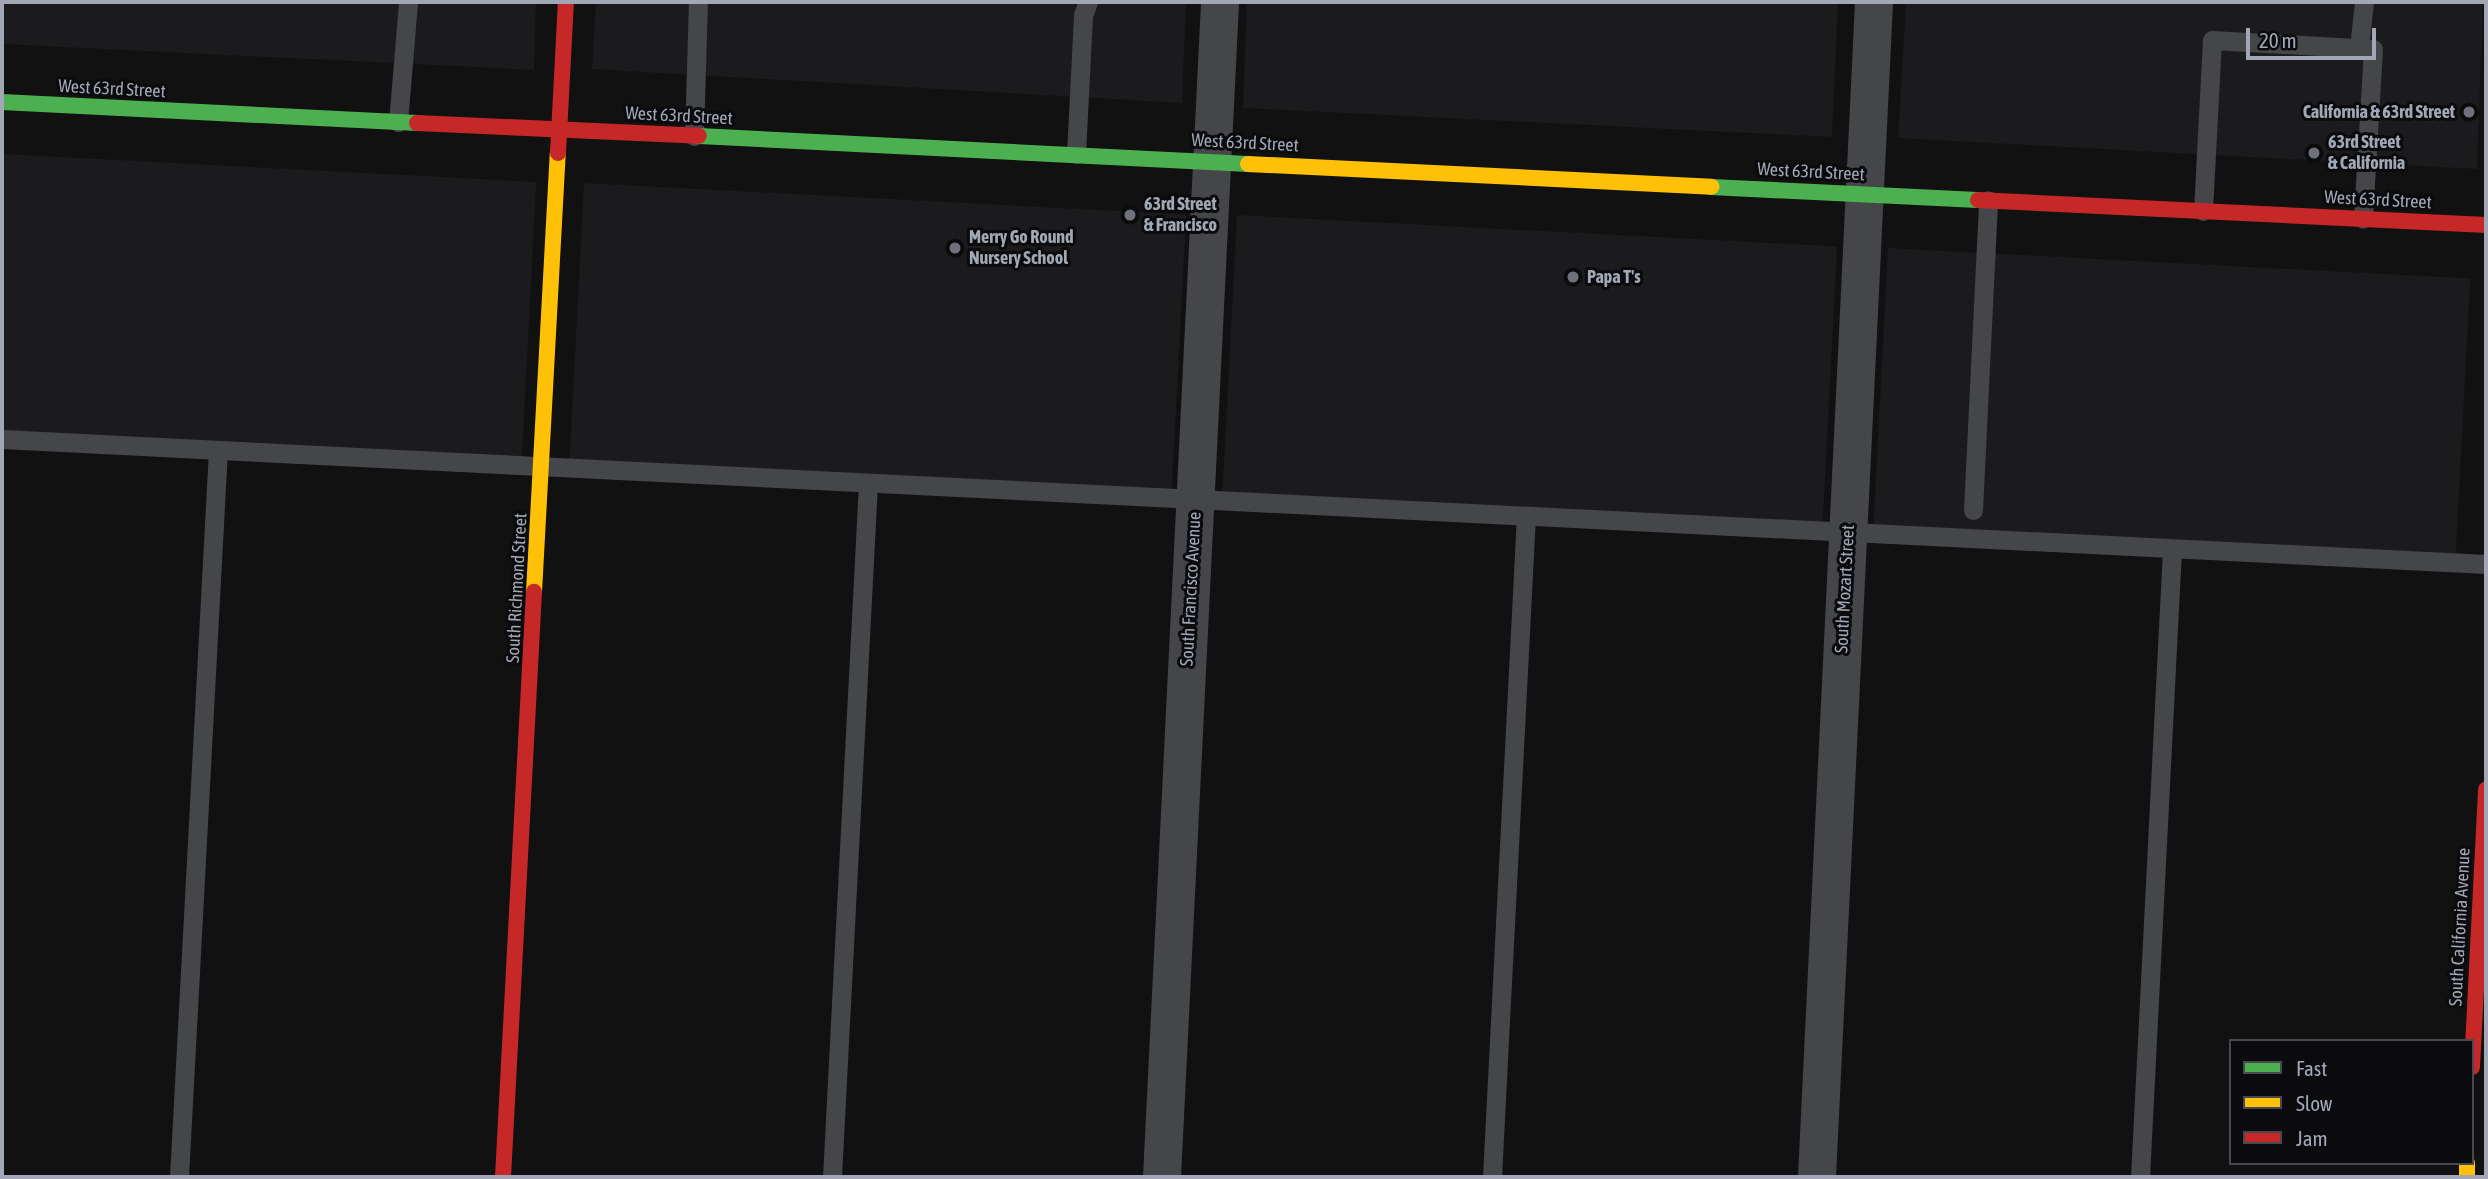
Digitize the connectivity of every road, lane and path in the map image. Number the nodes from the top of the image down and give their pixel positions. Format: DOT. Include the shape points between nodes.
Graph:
graph roads {
  1 [pos="408,2"];
  2 [pos="566,2"];
  3 [pos="698,2"];
  4 [pos="1088,2"];
  5 [pos="1220,2"];
  6 [pos="1874,2"];
  7 [pos="2364,2"];
  8 [pos="2359,48"];
  9 [pos="2,102"];
  10 [pos="398,122"];
  11 [pos="560,130"];
  12 [pos="694,136"];
  13 [pos="1076,154"];
  14 [pos="1213,160"];
  15 [pos="1865,194"];
  16 [pos="1988,200"];
  17 [pos="2203,211"];
  18 [pos="2363,219"];
  19 [pos="2486,225"];
  20 [pos="2,439"];
  21 [pos="218,450"];
  22 [pos="543,466"];
  23 [pos="868,483"];
  24 [pos="1195,500"];
  25 [pos="1973,510"];
  26 [pos="1526,516"];
  27 [pos="1848,532"];
  28 [pos="2172,549"];
  29 [pos="2486,564"];
  30 [pos="2486,789"];
  31 [pos="2473,1039"];
  32 [pos="179,1177"];
  33 [pos="503,1177"];
  34 [pos="832,1177"];
  35 [pos="1162,1177"];
  36 [pos="1492,1177"];
  37 [pos="1816,1177"];
  38 [pos="2140,1177"];
  1 -- 10 [label="lane"];
  2 -- 11 [label="main road, South Richmond Street"];
  3 -- 12 [label="lane"];
  4 -- 13 [label="lane" via="1083,16"];
  5 -- 14 [label="street, South Francisco Avenue"];
  6 -- 15 [label="street, South Mozart Street"];
  7 -- 8 [label="lane"];
  8 -- 17 [label="lane" via="2212,40"];
  8 -- 18 [label="lane" via="2373,49"];
  9 -- 10 [label="main road, West 63rd Street"];
  10 -- 11 [label="main road, West 63rd Street"];
  11 -- 12 [label="main road, West 63rd Street"];
  11 -- 22 [label="main road, South Richmond Street"];
  12 -- 13 [label="main road, West 63rd Street"];
  13 -- 14 [label="main road, West 63rd Street"];
  14 -- 15 [label="main road, West 63rd Street"];
  14 -- 24 [label="street, South Francisco Avenue"];
  15 -- 16 [label="main road, West 63rd Street"];
  15 -- 27 [label="street, South Mozart Street"];
  16 -- 17 [label="main road, West 63rd Street"];
  16 -- 25 [label="lane"];
  17 -- 18 [label="main road, West 63rd Street"];
  18 -- 19 [label="main road, West 63rd Street"];
  20 -- 21 [label="lane"];
  21 -- 22 [label="lane"];
  21 -- 32 [label="lane"];
  22 -- 23 [label="lane"];
  22 -- 33 [label="main road, South Richmond Street"];
  23 -- 24 [label="lane"];
  23 -- 34 [label="lane"];
  24 -- 26 [label="lane"];
  24 -- 35 [label="street, South Francisco Avenue"];
  26 -- 27 [label="lane"];
  26 -- 36 [label="lane"];
  27 -- 28 [label="lane"];
  27 -- 37 [label="street, South Mozart Street"];
  28 -- 29 [label="lane"];
  28 -- 38 [label="lane"];
  30 -- 31 [label="main road, South California Avenue"];
}
